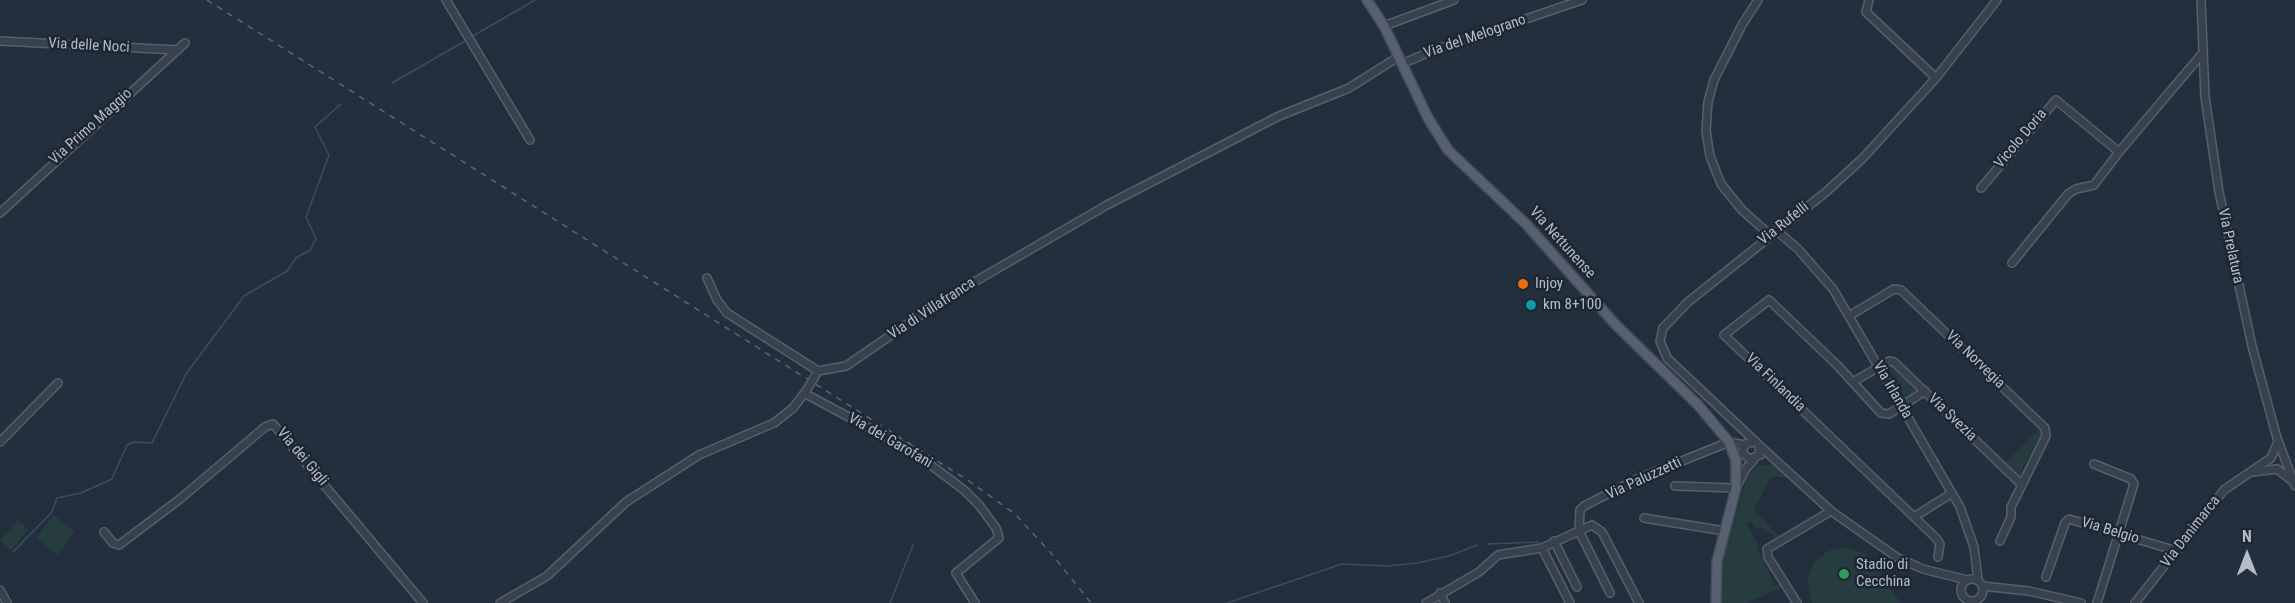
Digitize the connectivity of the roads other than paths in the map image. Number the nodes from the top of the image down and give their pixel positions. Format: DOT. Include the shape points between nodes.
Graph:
graph roads {
  1 [pos="446,0"];
  2 [pos="1366,0"];
  3 [pos="1454,0"];
  4 [pos="1582,0"];
  5 [pos="1758,0"];
  6 [pos="1869,0"];
  7 [pos="1997,0"];
  8 [pos="2201,0"];
  9 [pos="1384,26"];
  10 [pos="0,41"];
  11 [pos="185,43"];
  12 [pos="178,50"];
  13 [pos="2202,55"];
  14 [pos="1400,61"];
  15 [pos="1936,78"];
  16 [pos="530,141"];
  17 [pos="2120,152"];
  18 [pos="1981,188"];
  19 [pos="0,213"];
  20 [pos="1773,232"];
  21 [pos="2012,263"];
  22 [pos="707,278"];
  23 [pos="1849,316"];
  24 [pos="1879,367"];
  25 [pos="816,374"];
  26 [pos="1853,382"];
  27 [pos="58,383"];
  28 [pos="1925,391"];
  29 [pos="805,392"];
  30 [pos="1901,406"];
  31 [pos="1743,432"];
  32 [pos="2277,438"];
  33 [pos="0,441"];
  34 [pos="1729,442"];
  35 [pos="1758,444"];
  36 [pos="1741,451"];
  37 [pos="1754,459"];
  38 [pos="2094,464"];
  39 [pos="1783,466"];
  40 [pos="2247,473"];
  41 [pos="2294,484"];
  42 [pos="2022,485"];
  43 [pos="1675,486"];
  44 [pos="1736,488"];
  45 [pos="1952,494"];
  46 [pos="1831,511"];
  47 [pos="1914,517"];
  48 [pos="1644,518"];
  49 [pos="104,531"];
  50 [pos="1579,531"];
  51 [pos="1725,531"];
  52 [pos="2119,533"];
  53 [pos="1554,541"];
  54 [pos="2000,541"];
  55 [pos="1542,548"];
  56 [pos="2177,551"];
  57 [pos="1938,557"];
  58 [pos="1977,568"];
  59 [pos="2046,577"];
  60 [pos="1966,581"];
  61 [pos="1577,587"];
  62 [pos="0,590"];
  63 [pos="1440,593"];
  64 [pos="1610,593"];
  65 [pos="1976,595"];
  66 [pos="1794,602"];
  67 [pos="7,603"];
  68 [pos="423,603"];
  69 [pos="500,603"];
  70 [pos="975,603"];
  71 [pos="1425,603"];
  72 [pos="1445,603"];
  73 [pos="1570,603"];
  74 [pos="1639,603"];
  75 [pos="1716,603"];
  76 [pos="2081,603"];
  77 [pos="2097,603"];
  78 [pos="2136,603"];
  1 -- 16 [label="street"];
  2 -- 9 [label="main road, Via Nettunense"];
  3 -- 9 [label="street"];
  4 -- 14 [label="street, Via del Melograno"];
  5 -- 20 [label="street, Via Irlanda" via="1714,80 1706,130 1710,156 1721,184 1742,210"];
  6 -- 15 [label="street" via="1866,12"];
  7 -- 15 [label="street, Via Rufelli"];
  8 -- 13 [label="street, Via Prelatura"];
  9 -- 14 [label="main road, Via Nettunense"];
  10 -- 12 [label="street, Via delle Noci"];
  11 -- 12 [label="street, Via Primo Maggio"];
  12 -- 19 [label="street, Via Primo Maggio"];
  13 -- 17 [label="street"];
  13 -- 32 [label="street, Via Prelatura" via="2209,130 2230,248"];
  14 -- 25 [label="street, Via di Villafranca" via="1349,88 1279,116 1107,205 946,298 844,367"];
  14 -- 34 [label="main road, Via Nettunense" via="1428,118 1453,156 1522,220"];
  15 -- 20 [label="street, Via Rufelli" via="1853,167"];
  17 -- 18 [label="street, Vicolo Doria" via="2056,100"];
  17 -- 21 [label="street" via="2094,185 2068,194"];
  20 -- 23 [label="street, Via Irlanda" via="1825,279"];
  20 -- 31 [label="street, Via Rufelli" via="1672,315 1660,337 1672,364"];
  22 -- 25 [label="street" via="719,304 730,316"];
  23 -- 24 [label="street, Via Irlanda"];
  23 -- 42 [label="street, Via Norvegia" via="1900,289 2044,426 2046,436"];
  24 -- 26 [label="street"];
  24 -- 28 [label="street, Via Svezia" via="1892,361"];
  24 -- 30 [label="street, Via Irlanda"];
  25 -- 29 [label="street, bridge"];
  26 -- 30 [label="street, Via Finlandia" via="1882,413 1889,414"];
  26 -- 47 [label="street, Via Finlandia" via="1769,300 1724,335"];
  27 -- 33 [label="street"];
  28 -- 30 [label="street"];
  28 -- 42 [label="street, Via Svezia"];
  29 -- 69 [label="street" via="774,423 699,455 626,502 547,576"];
  29 -- 70 [label="street, Via dei Garofani" via="917,455 979,505 999,538 956,573"];
  30 -- 45 [label="street, Via Irlanda"];
  31 -- 35 [label="street"];
  31 -- 36 [label="street"];
  32 -- 40 [label="street, Via Danimarca" via="2273,456"];
  32 -- 41 [label="street, Via Prelatura"];
  34 -- 36 [label="main road, Via Nettunense"];
  34 -- 50 [label="street, Via Paluzzetti" via="1633,481 1584,506 1580,510"];
  35 -- 36 [label="street"];
  35 -- 37 [label="street" via="1761,452"];
  35 -- 39 [label="street"];
  36 -- 37 [label="street"];
  36 -- 44 [label="main road, Via Nettunense"];
  37 -- 39 [label="street"];
  37 -- 44 [label="street"];
  38 -- 52 [label="street" via="2134,482"];
  39 -- 46 [label="street"];
  40 -- 41 [label="street, Via Danimarca" via="2277,469"];
  40 -- 56 [label="street, Via Danimarca" via="2224,490"];
  42 -- 54 [label="street"];
  43 -- 44 [label="street"];
  44 -- 51 [label="main road, Via Nettunense"];
  45 -- 47 [label="street"];
  45 -- 58 [label="street, Via Irlanda" via="1967,522"];
  46 -- 60 [label="street" via="1901,559"];
  46 -- 66 [label="street" via="1767,549"];
  47 -- 57 [label="street, Via Finlandia" via="1939,541"];
  48 -- 51 [label="street"];
  49 -- 68 [label="street, Via dei Gigli" via="113,543 120,545 273,424"];
  50 -- 53 [label="street"];
  50 -- 64 [label="street"];
  50 -- 74 [label="street" via="1592,525 1601,530"];
  51 -- 75 [label="main road, Via Nettunense" via="1716,570"];
  52 -- 56 [label="street, Via Belgio"];
  52 -- 59 [label="street, Via Belgio" via="2067,520"];
  52 -- 77 [label="street"];
  53 -- 55 [label="street"];
  53 -- 61 [label="street"];
  55 -- 63 [label="street" via="1498,555 1479,572"];
  55 -- 73 [label="street"];
  56 -- 78 [label="street, Via Danimarca"];
  58 -- 60 [label="street"];
  58 -- 65 [label="street, Via Irlanda"];
  60 -- 65 [label="street"];
  60 -- 65 [label="street" via="1963,595"];
  62 -- 67 [label="street"];
  63 -- 71 [label="street"];
  63 -- 72 [label="street"];
  65 -- 76 [label="street" via="2001,588"];
}
